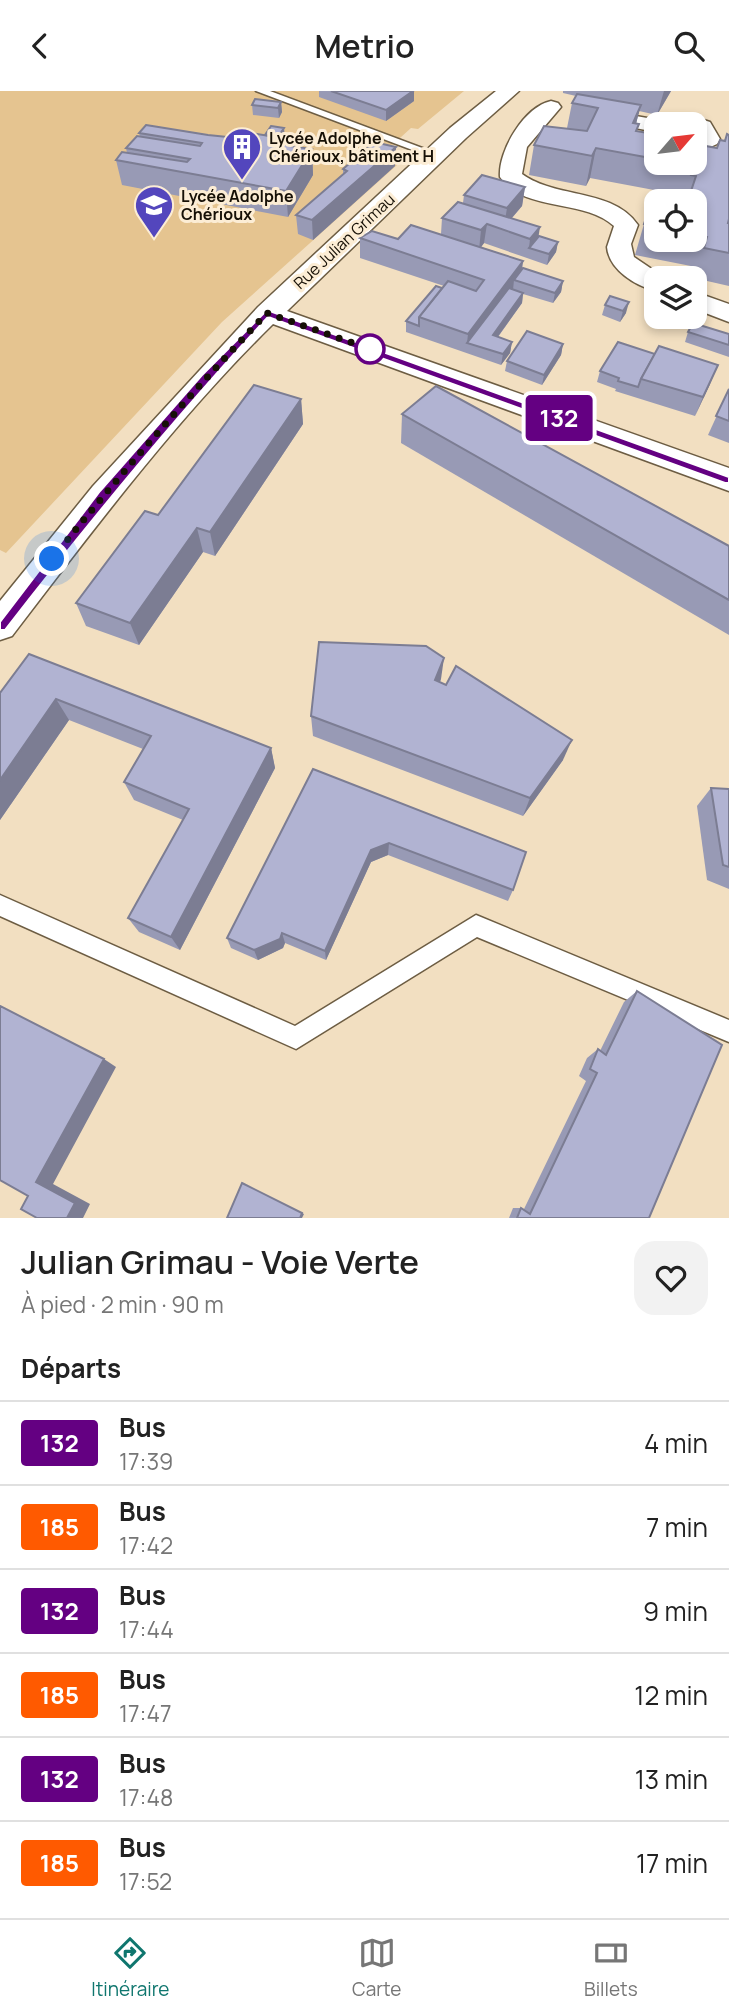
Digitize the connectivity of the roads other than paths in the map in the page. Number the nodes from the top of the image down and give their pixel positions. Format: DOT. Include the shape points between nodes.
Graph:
graph roads {
  1 [pos="261,91"];
  2 [pos="507,92"];
  3 [pos="551,107"];
  4 [pos="644,118"];
  5 [pos="435,155"];
  6 [pos="644,275"];
  7 [pos="707,305"];
  8 [pos="267,313"];
  9 [pos="729,314"];
  10 [pos="729,480"];
  11 [pos="0,626"];
  12 [pos="0,905"];
  13 [pos="729,1031"];
  1 -- 5 [label="lane"];
  2 -- 3 [label="street"];
  2 -- 5 [label="street, Rue Julian Grimau"];
  3 -- 4 [label="street"];
  3 -- 6 [label="street" via="526,131 510,162 511,177 540,195 618,216 626,225 621,257"];
  5 -- 8 [label="street, Rue Julian Grimau"];
  7 -- 9 [label="street"];
  8 -- 10 [label="street"];
  8 -- 11 [label="street, Rue Julian Grimau" via="104,494"];
  12 -- 13 [label="lane" via="296,1038 476,926"];
}
